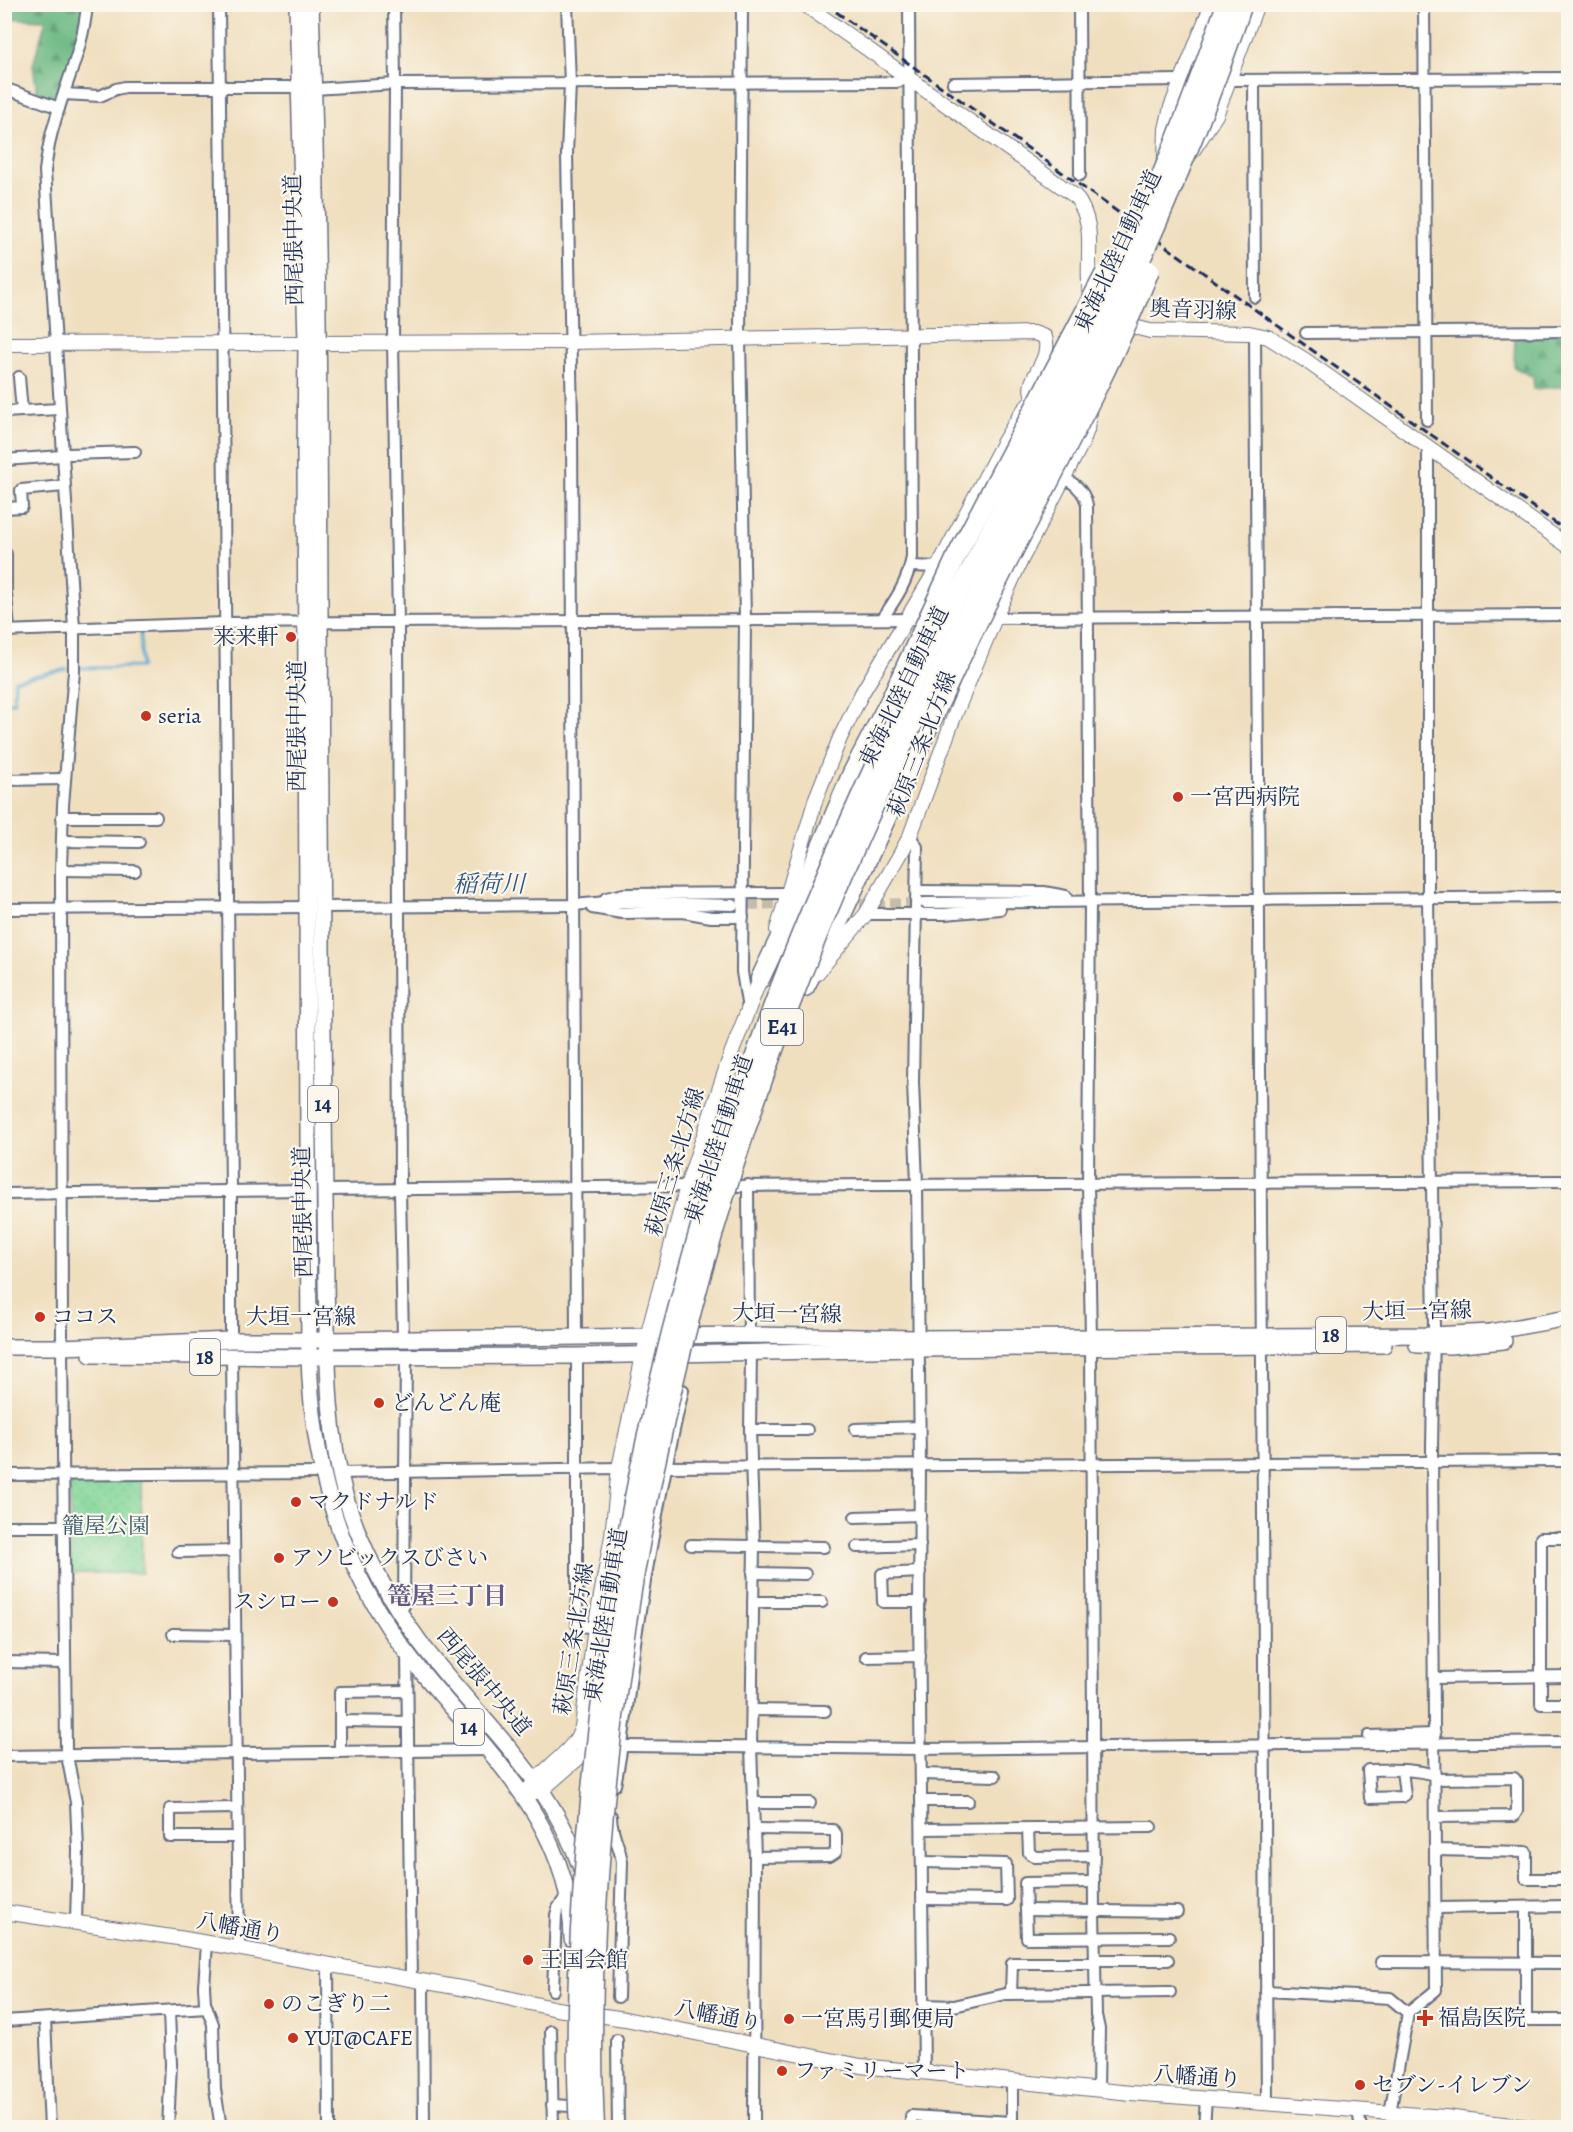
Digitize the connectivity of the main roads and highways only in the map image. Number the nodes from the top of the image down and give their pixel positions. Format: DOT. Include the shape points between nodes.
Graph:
graph roads {
  1 [pos="297,4"];
  2 [pos="311,4"];
  3 [pos="804,4"];
  4 [pos="1212,4"];
  5 [pos="1226,4"];
  6 [pos="1243,4"];
  7 [pos="1257,4"];
  8 [pos="1218,27"];
  9 [pos="1181,80"];
  10 [pos="1230,80"];
  11 [pos="307,88"];
  12 [pos="1193,140"];
  13 [pos="1160,199"];
  14 [pos="1105,317"];
  15 [pos="312,342"];
  16 [pos="4,345"];
  17 [pos="1034,398"];
  18 [pos="1569,546"];
  19 [pos="760,979"];
  20 [pos="805,987"];
  21 [pos="694,1186"];
  22 [pos="317,1190"];
  23 [pos="1569,1318"];
  24 [pos="1569,1328"];
  25 [pos="653,1337"];
  26 [pos="1433,1340"];
  27 [pos="309,1341"];
  28 [pos="327,1341"];
  29 [pos="917,1344"];
  30 [pos="4,1347"];
  31 [pos="62,1351"];
  32 [pos="649,1354"];
  33 [pos="4,1355"];
  34 [pos="309,1358"];
  35 [pos="328,1358"];
  36 [pos="539,1784"];
  37 [pos="524,1796"];
  38 [pos="4,1912"];
  39 [pos="570,2011"];
  40 [pos="601,2016"];
  41 [pos="1444,2122"];
  42 [pos="570,2127"];
  43 [pos="579,2127"];
  44 [pos="595,2127"];
  45 [pos="602,2127"];
  46 [pos="1536,2127"];
  1 -- 11 [label="main road, 西尾張中央道 / 14"];
  2 -- 11 [label="main road, 西尾張中央道 / 14"];
  3 -- 14 [label="main road" via="1075,196 1083,206 1089,230 1090,297"];
  4 -- 9 [label="main road, 萩原三条北方線"];
  5 -- 8 [label="highway, 東海北陸自動車道 / E41, bridge"];
  6 -- 12 [label="highway, 東海北陸自動車道 / E41, bridge"];
  7 -- 10 [label="main road, 萩原三条北方線"];
  8 -- 19 [label="highway, bridge" via="1144,198 957,555 852,773"];
  8 -- 43 [label="highway, 東海北陸自動車道 / E41, bridge" via="1127,253 922,667 822,882 769,1016 707,1200 647,1432 606,1662 592,1778 579,1948"];
  9 -- 10 [label="main road"];
  9 -- 13 [label="main road, 萩原三条北方線" via="1167,117"];
  10 -- 13 [label="main road, 萩原三条北方線" via="1211,126"];
  11 -- 15 [label="main road, 西尾張中央道 / 14"];
  12 -- 20 [label="highway, bridge" via="1155,258 1117,347 1005,566"];
  12 -- 44 [label="highway, 東海北陸自動車道 / E41, bridge" via="1138,270 865,825 784,1020 734,1164 674,1379 624,1642 598,1893 593,2041"];
  13 -- 14 [label="main road, 萩原三条北方線"];
  14 -- 17 [label="main road, 萩原三条北方線" via="1088,341"];
  14 -- 18 [label="main road, 奥音羽線" via="1150,331 1234,332 1255,334 1278,343"];
  14 -- 20 [label="main road, 萩原三条北方線" via="1093,356 1087,430 994,618 910,836 866,914"];
  15 -- 16 [label="main road"];
  15 -- 17 [label="main road" via="571,342 1034,333 1042,335 1047,344 1031,384"];
  15 -- 22 [label="main road, 西尾張中央道 / 14"];
  17 -- 19 [label="main road, 萩原三条北方線" via="1002,445 938,567 862,693 840,738 816,798"];
  19 -- 21 [label="main road, 萩原三条北方線" via="730,1058"];
  20 -- 21 [label="main road, 萩原三条北方線" via="738,1091"];
  21 -- 25 [label="main road, 萩原三条北方線"];
  22 -- 27 [label="main road, 西尾張中央道 / 14"];
  22 -- 28 [label="main road, 西尾張中央道 / 14"];
  23 -- 26 [label="main road, 大垣一宮線 / 18"];
  24 -- 26 [label="main road, 大垣一宮線 / 18" via="1493,1342"];
  25 -- 28 [label="main road, 大垣一宮線 / 18"];
  25 -- 29 [label="main road, 大垣一宮線 / 18" via="749,1335"];
  25 -- 32 [label="main road, 萩原三条北方線"];
  26 -- 29 [label="main road, 大垣一宮線 / 18"];
  27 -- 28 [label="main road, 大垣一宮線 / 18"];
  27 -- 31 [label="main road, 大垣一宮線 / 18" via="231,1340"];
  27 -- 34 [label="main road, 西尾張中央道 / 14"];
  28 -- 35 [label="main road, 西尾張中央道 / 14"];
  29 -- 32 [label="main road, 大垣一宮線 / 18"];
  30 -- 31 [label="main road, 大垣一宮線 / 18"];
  31 -- 33 [label="main road, 大垣一宮線 / 18"];
  31 -- 34 [label="main road, 大垣一宮線 / 18"];
  32 -- 35 [label="main road, 大垣一宮線 / 18"];
  32 -- 36 [label="main road, 萩原三条北方線" via="619,1468 584,1719 579,1735"];
  32 -- 36 [label="main road, 萩原三条北方線" via="589,1741 582,1755"];
  34 -- 35 [label="main road, 大垣一宮線 / 18"];
  34 -- 37 [label="main road, 西尾張中央道 / 14" via="312,1412 322,1473 352,1561 376,1607 407,1652"];
  35 -- 36 [label="main road, 西尾張中央道 / 14" via="339,1473 368,1556 421,1643"];
  36 -- 37 [label="main road, 萩原三条北方線"];
  36 -- 40 [label="main road, 西尾張中央道 / 14" via="575,1850 590,1897"];
  37 -- 39 [label="main road, 西尾張中央道 / 14" via="550,1843 568,1894 572,1944"];
  38 -- 39 [label="main road, 八幡通り" via="239,1949"];
  39 -- 40 [label="main road, 八幡通り"];
  39 -- 42 [label="main road, 西尾張中央道 / 14"];
  40 -- 41 [label="main road, 八幡通り" via="861,2066 1390,2113"];
  40 -- 45 [label="main road, 西尾張中央道 / 14"];
  41 -- 46 [label="main road, 八幡通り"];
}
